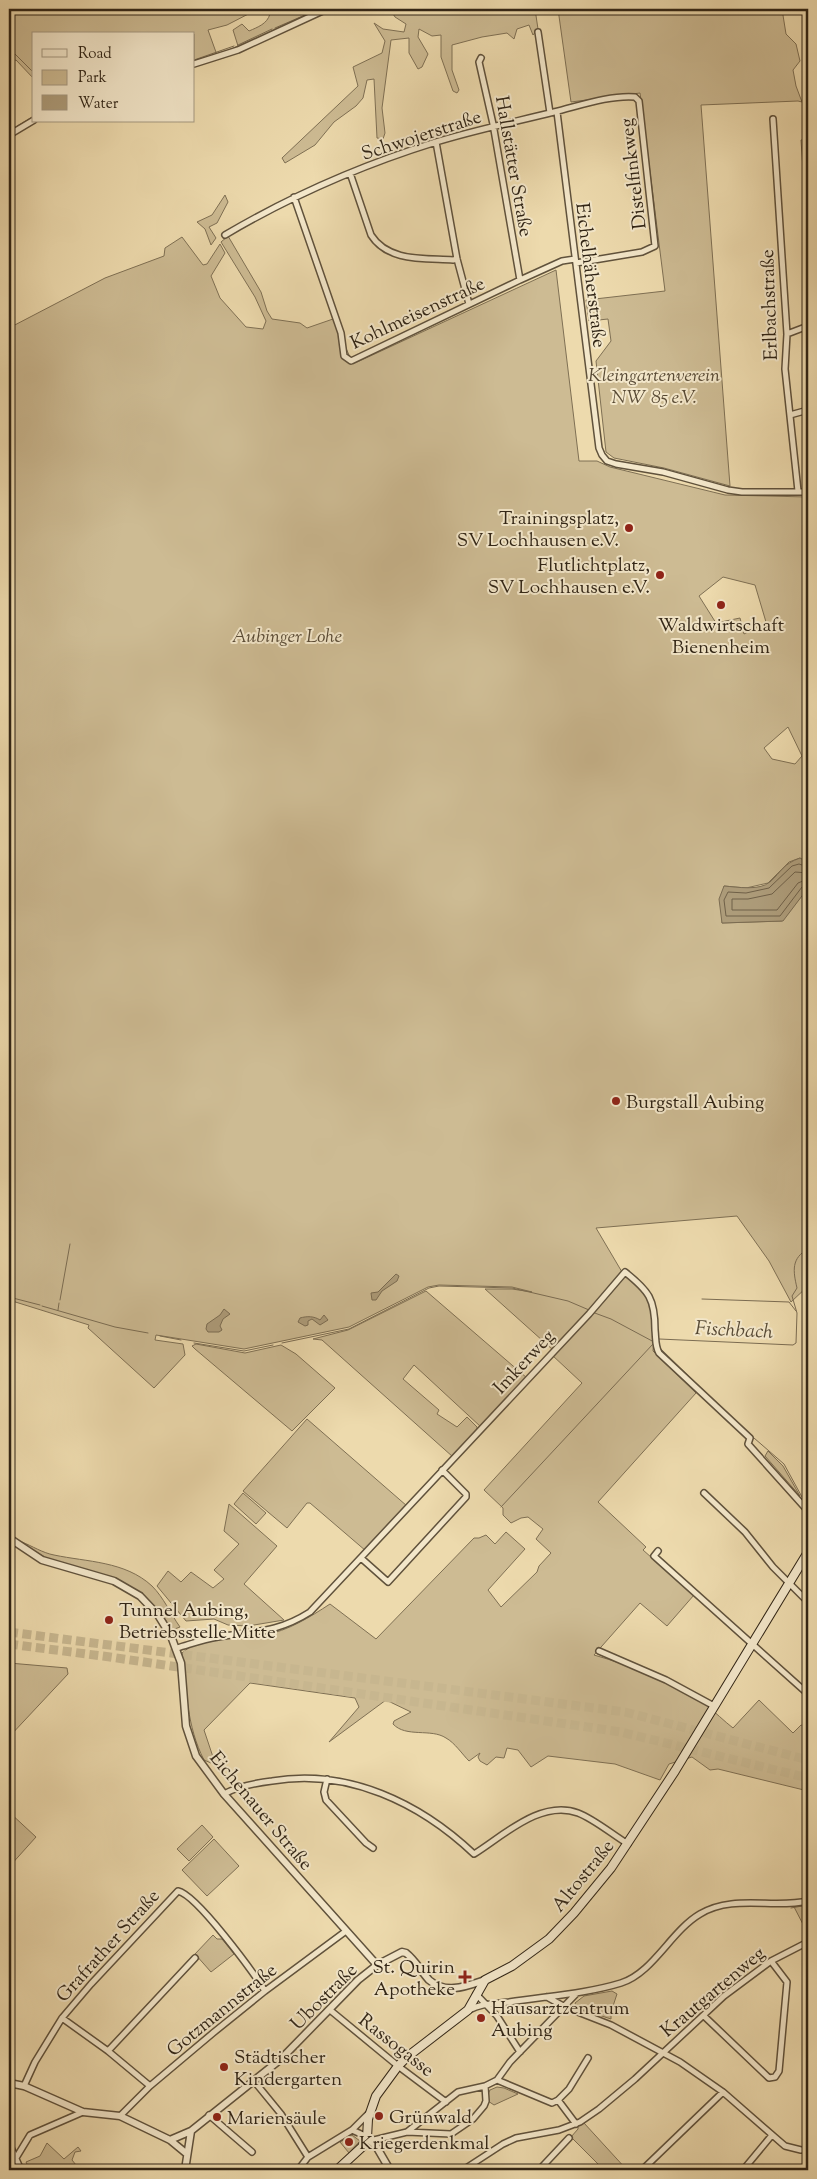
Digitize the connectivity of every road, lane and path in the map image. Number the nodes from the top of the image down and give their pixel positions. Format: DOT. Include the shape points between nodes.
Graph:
graph roads {
  1 [pos="327,9"];
  2 [pos="538,32"];
  3 [pos="480,58"];
  4 [pos="195,64"];
  5 [pos="638,99"];
  6 [pos="557,112"];
  7 [pos="550,113"];
  8 [pos="773,119"];
  9 [pos="32,121"];
  10 [pos="493,126"];
  11 [pos="9,135"];
  12 [pos="436,142"];
  13 [pos="350,173"];
  14 [pos="294,197"];
  15 [pos="225,235"];
  16 [pos="655,246"];
  17 [pos="457,259"];
  18 [pos="576,261"];
  19 [pos="520,280"];
  20 [pos="469,304"];
  21 [pos="808,326"];
  22 [pos="787,334"];
  23 [pos="808,410"];
  24 [pos="790,415"];
  25 [pos="798,491"];
  26 [pos="808,492"];
  27 [pos="442,1470"];
  28 [pos="704,1493"];
  29 [pos="808,1511"];
  30 [pos="9,1538"];
  31 [pos="658,1551"];
  32 [pos="808,1552"];
  33 [pos="362,1558"];
  34 [pos="790,1584"];
  35 [pos="808,1602"];
  36 [pos="752,1643"];
  37 [pos="177,1648"];
  38 [pos="599,1651"];
  39 [pos="808,1694"];
  40 [pos="714,1706"];
  41 [pos="327,1780"];
  42 [pos="224,1794"];
  43 [pos="628,1844"];
  44 [pos="373,1848"];
  45 [pos="808,1901"];
  46 [pos="346,1931"];
  47 [pos="808,1942"];
  48 [pos="195,1958"];
  49 [pos="771,1960"];
  50 [pos="377,1965"];
  51 [pos="485,1980"];
  52 [pos="467,1986"];
  53 [pos="266,1991"];
  54 [pos="579,1991"];
  55 [pos="476,1994"];
  56 [pos="547,1997"];
  57 [pos="486,2004"];
  58 [pos="565,2007"];
  59 [pos="330,2010"];
  60 [pos="468,2010"];
  61 [pos="704,2016"];
  62 [pos="62,2018"];
  63 [pos="108,2051"];
  64 [pos="520,2052"];
  65 [pos="662,2052"];
  66 [pos="588,2058"];
  67 [pos="398,2066"];
  68 [pos="497,2080"];
  69 [pos="254,2081"];
  70 [pos="9,2082"];
  71 [pos="24,2086"];
  72 [pos="150,2086"];
  73 [pos="485,2086"];
  74 [pos="722,2092"];
  75 [pos="558,2100"];
  76 [pos="446,2102"];
  77 [pos="83,2112"];
  78 [pos="370,2112"];
  79 [pos="209,2115"];
  80 [pos="120,2116"];
  81 [pos="576,2124"];
  82 [pos="352,2130"];
  83 [pos="191,2131"];
  84 [pos="407,2132"];
  85 [pos="772,2135"];
  86 [pos="367,2138"];
  87 [pos="569,2138"];
  88 [pos="170,2140"];
  89 [pos="9,2143"];
  90 [pos="802,2150"];
  91 [pos="252,2152"];
  92 [pos="187,2154"];
  93 [pos="308,2157"];
  94 [pos="16,2158"];
  95 [pos="21,2170"];
  96 [pos="185,2170"];
  97 [pos="298,2170"];
  98 [pos="338,2170"];
  99 [pos="390,2170"];
  100 [pos="463,2170"];
  101 [pos="539,2170"];
  102 [pos="642,2170"];
  103 [pos="743,2170"];
  1 -- 4 [label="street" via="238,50"];
  2 -- 7 [label="street"];
  3 -- 10 [label="street, Hallstätter Straße"];
  5 -- 6 [label="street, Schwojerstraße" via="635,96 621,98"];
  5 -- 16 [label="street, Distelfinkweg"];
  6 -- 7 [label="street, Schwojerstraße"];
  6 -- 18 [label="street, Eichelhäherstraße"];
  7 -- 10 [label="street, Schwojerstraße"];
  8 -- 22 [label="street, Erlbachstraße"];
  9 -- 11 [label="street"];
  10 -- 12 [label="street, Schwojerstraße"];
  10 -- 19 [label="street, Hallstätter Straße"];
  12 -- 13 [label="street, Schwojerstraße"];
  12 -- 17 [label="street"];
  13 -- 14 [label="street, Schwojerstraße"];
  13 -- 17 [label="street" via="376,243 392,255"];
  14 -- 15 [label="street, Schwojerstraße"];
  14 -- 20 [label="street, Kohlmeisenstraße" via="341,333 347,360 351,361"];
  16 -- 18 [label="street, Kohlmeisenstraße" via="642,252"];
  17 -- 20 [label="street"];
  18 -- 19 [label="street, Kohlmeisenstraße" via="562,261"];
  18 -- 25 [label="street, Eichelhäherstraße" via="599,448 607,461 735,491"];
  19 -- 20 [label="street, Kohlmeisenstraße"];
  21 -- 22 [label="street"];
  22 -- 24 [label="street, Erlbachstraße" via="785,369"];
  23 -- 24 [label="street"];
  24 -- 25 [label="street, Erlbachstraße"];
  25 -- 26 [label="street"];
  27 -- 29 [label="street, Imkerweg" via="625,1272 651,1297 656,1347 674,1368 750,1438 748,1444"];
  27 -- 33 [label="street, Imkerweg"];
  27 -- 33 [label="street" via="466,1497 430,1537 388,1582"];
  28 -- 34 [label="street" via="745,1532"];
  30 -- 37 [label="street, Eichenauer Straße" via="42,1560 114,1581 140,1596 158,1615"];
  31 -- 36 [label="street" via="654,1556"];
  32 -- 34 [label="main road, Altostraße"];
  33 -- 37 [label="street, Imkerweg" via="318,1605 298,1620 261,1632 220,1637"];
  34 -- 35 [label="street"];
  34 -- 36 [label="main road, Altostraße"];
  36 -- 39 [label="street"];
  36 -- 40 [label="main road, Altostraße"];
  37 -- 42 [label="street, Eichenauer Straße" via="190,1743"];
  38 -- 40 [label="street" via="666,1680"];
  40 -- 43 [label="main road, Altostraße"];
  41 -- 42 [label="street" via="288,1778"];
  41 -- 43 [label="street" via="348,1782 376,1791 417,1810 474,1854 529,1820 554,1810 579,1813"];
  41 -- 44 [label="street" via="326,1800"];
  42 -- 46 [label="street, Eichenauer Straße"];
  43 -- 51 [label="main road, Altostraße" via="594,1889 549,1939 512,1966"];
  45 -- 54 [label="street" via="788,1905 722,1905 701,1913 682,1927 656,1957 630,1979"];
  46 -- 50 [label="street, Eichenauer Straße"];
  46 -- 53 [label="street, Gotzmannstraße"];
  47 -- 49 [label="street, Krautgartenweg"];
  48 -- 63 [label="street"];
  49 -- 61 [label="street, Krautgartenweg" via="724,1996"];
  49 -- 61 [label="street" via="787,1982 779,2071 775,2077 769,2078"];
  50 -- 52 [label="street, Ubostraße" via="402,1952 440,1987"];
  50 -- 59 [label="street, Ubostraße"];
  51 -- 52 [label="street, Ubostraße"];
  51 -- 55 [label="main road, Altostraße"];
  52 -- 55 [label="street"];
  53 -- 62 [label="street, Grafrather Straße" via="208,1917 178,1891"];
  53 -- 72 [label="street, Gotzmannstraße"];
  54 -- 56 [label="street"];
  54 -- 58 [label="street"];
  55 -- 57 [label="street"];
  55 -- 60 [label="main road, Altostraße"];
  56 -- 57 [label="street"];
  56 -- 58 [label="street"];
  57 -- 60 [label="street"];
  57 -- 64 [label="street"];
  58 -- 64 [label="street"];
  58 -- 65 [label="street" via="611,2025"];
  59 -- 67 [label="street, Rassogasse"];
  59 -- 69 [label="street, Ubostraße"];
  60 -- 67 [label="main road, Altostraße"];
  61 -- 65 [label="street, Krautgartenweg"];
  62 -- 63 [label="street"];
  62 -- 71 [label="street, Grafrather Straße"];
  63 -- 72 [label="street"];
  64 -- 68 [label="street"];
  65 -- 74 [label="street"];
  65 -- 81 [label="street, Krautgartenweg" via="599,2109"];
  66 -- 75 [label="street" via="569,2089"];
  67 -- 76 [label="street, Rassogasse"];
  67 -- 78 [label="main road, Altostraße" via="376,2096"];
  68 -- 73 [label="street"];
  68 -- 75 [label="street" via="552,2103"];
  69 -- 79 [label="street, Ubostraße"];
  69 -- 93 [label="street" via="281,2114"];
  70 -- 71 [label="street"];
  71 -- 77 [label="street"];
  72 -- 80 [label="street, Gotzmannstraße"];
  73 -- 76 [label="street" via="458,2092"];
  73 -- 84 [label="street" via="484,2106 460,2130 451,2134"];
  74 -- 85 [label="street"];
  74 -- 102 [label="street"];
  75 -- 81 [label="street"];
  76 -- 84 [label="street"];
  77 -- 80 [label="street"];
  77 -- 94 [label="street" via="30,2135"];
  78 -- 82 [label="street"];
  78 -- 86 [label="main road, Altostraße"];
  79 -- 83 [label="street, Ubostraße"];
  79 -- 91 [label="street"];
  80 -- 88 [label="street"];
  81 -- 100 [label="street, Krautgartenweg" via="516,2138"];
  82 -- 86 [label="street"];
  82 -- 93 [label="street"];
  83 -- 88 [label="street, Ubostraße"];
  83 -- 92 [label="street"];
  84 -- 86 [label="street" via="382,2139"];
  85 -- 90 [label="street" via="785,2146"];
  85 -- 103 [label="street"];
  86 -- 98 [label="main road"];
  86 -- 99 [label="street" via="376,2146"];
  87 -- 101 [label="street"];
  88 -- 92 [label="street"];
  89 -- 94 [label="street"];
  92 -- 96 [label="street"];
  93 -- 97 [label="street"];
  94 -- 95 [label="street"];
}
